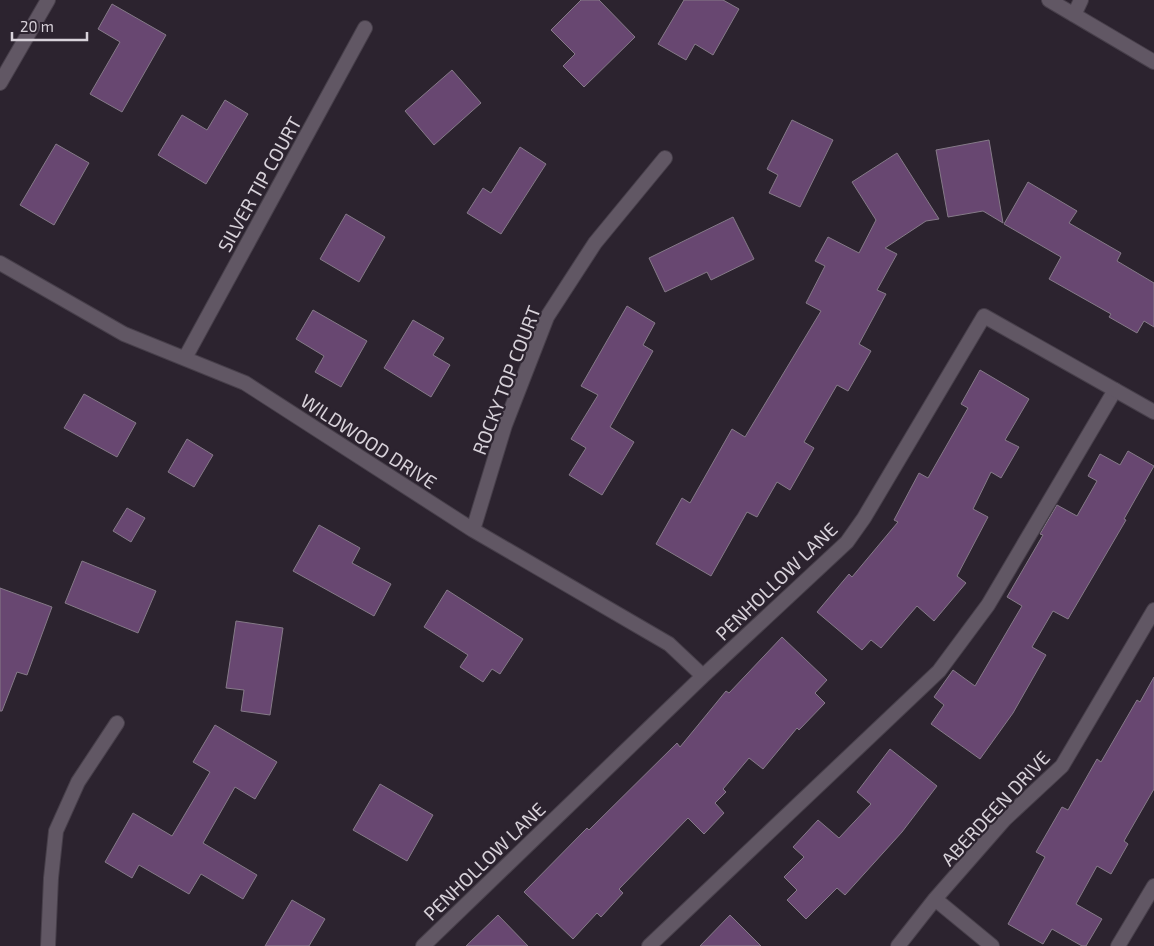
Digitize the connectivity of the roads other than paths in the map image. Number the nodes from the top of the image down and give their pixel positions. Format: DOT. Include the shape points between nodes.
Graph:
graph roads {
  1 [pos="48,0"];
  2 [pos="1049,0"];
  3 [pos="1081,0"];
  4 [pos="1074,15"];
  5 [pos="365,28"];
  6 [pos="1154,62"];
  7 [pos="0,83"];
  8 [pos="665,158"];
  9 [pos="0,263"];
  10 [pos="185,358"];
  11 [pos="1115,390"];
  12 [pos="1154,412"];
  13 [pos="473,530"];
  14 [pos="1154,610"];
  15 [pos="703,676"];
  16 [pos="117,723"];
  17 [pos="1154,886"];
  18 [pos="935,899"];
  19 [pos="48,946"];
  20 [pos="423,946"];
  21 [pos="649,946"];
  22 [pos="898,946"];
  23 [pos="992,946"];
  24 [pos="1118,946"];
  1 -- 7 [label="street"];
  2 -- 4 [label="street"];
  3 -- 4 [label="street"];
  4 -- 6 [label="street"];
  5 -- 10 [label="street, SILVER TIP COURT"];
  8 -- 13 [label="street, ROCKY TOP COURT" via="595,243 547,316 505,425"];
  9 -- 10 [label="street, WILDWOOD DRIVE" via="124,334"];
  10 -- 13 [label="street, WILDWOOD DRIVE" via="244,383"];
  11 -- 12 [label="street, PENHOLLOW LANE"];
  11 -- 15 [label="street, PENHOLLOW LANE" via="984,316 847,542"];
  11 -- 21 [label="street" via="988,605 939,671"];
  13 -- 15 [label="street, WILDWOOD DRIVE" via="669,644"];
  14 -- 18 [label="street, ABERDEEN DRIVE" via="1062,766 1005,819"];
  15 -- 20 [label="street, PENHOLLOW LANE"];
  16 -- 19 [label="street" via="78,782 56,831"];
  17 -- 24 [label="street"];
  18 -- 22 [label="street, ABERDEEN DRIVE"];
  18 -- 23 [label="street"];
}
